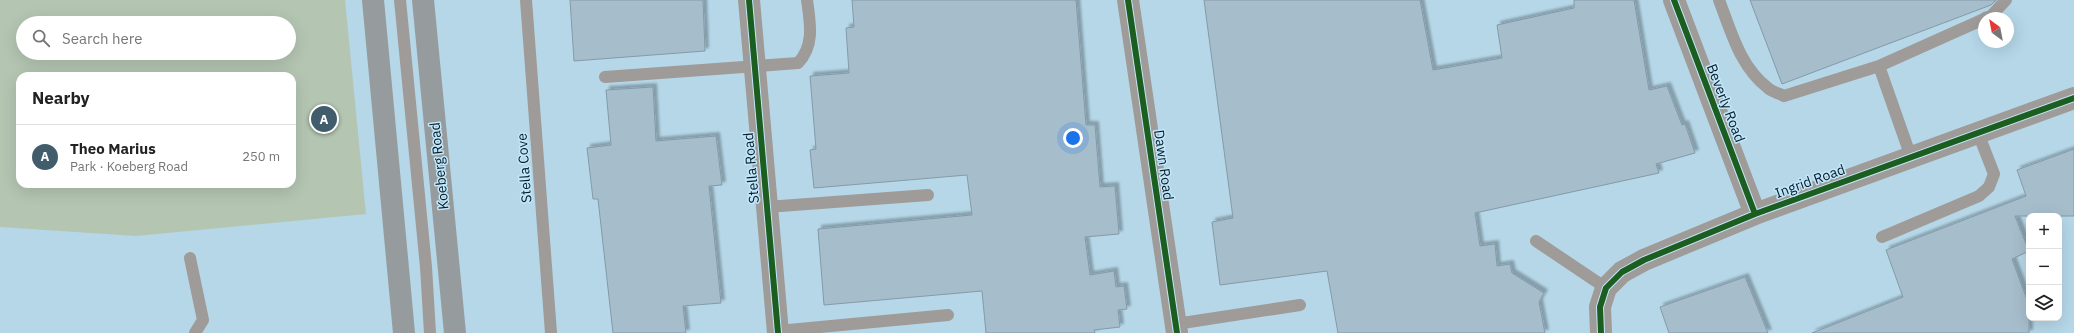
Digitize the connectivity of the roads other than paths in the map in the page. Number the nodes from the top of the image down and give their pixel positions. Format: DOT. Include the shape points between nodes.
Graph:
graph roads {
  1 [pos="373,0"];
  2 [pos="400,0"];
  3 [pos="422,0"];
  4 [pos="526,0"];
  5 [pos="749,0"];
  6 [pos="807,0"];
  7 [pos="1128,0"];
  8 [pos="1674,0"];
  9 [pos="1719,0"];
  10 [pos="2006,0"];
  11 [pos="1995,12"];
  12 [pos="1978,21"];
  13 [pos="755,66"];
  14 [pos="1879,66"];
  15 [pos="604,77"];
  16 [pos="2074,98"];
  17 [pos="1978,133"];
  18 [pos="1911,157"];
  19 [pos="928,195"];
  20 [pos="767,207"];
  21 [pos="1755,214"];
  22 [pos="1882,237"];
  23 [pos="1536,241"];
  24 [pos="190,258"];
  25 [pos="1606,288"];
  26 [pos="1300,305"];
  27 [pos="948,315"];
  28 [pos="1177,328"];
  29 [pos="778,332"];
  30 [pos="195,333"];
  31 [pos="404,333"];
  32 [pos="430,333"];
  33 [pos="455,333"];
  34 [pos="551,333"];
  35 [pos="1601,333"];
  1 -- 31 [label="main road"];
  2 -- 32 [label="lane"];
  3 -- 33 [label="main road, Koeberg Road"];
  4 -- 34 [label="lane, Stella Cove"];
  5 -- 13 [label="street, Stella Road"];
  6 -- 13 [label="lane" via="810,22 808,50 804,57 798,64"];
  7 -- 28 [label="street, Dawn Road"];
  8 -- 21 [label="street, Beverly Road"];
  9 -- 14 [label="lane" via="1738,51 1750,71 1768,89 1784,96"];
  10 -- 11 [label="lane"];
  12 -- 14 [label="lane"];
  13 -- 15 [label="lane"];
  13 -- 20 [label="street, Stella Road"];
  14 -- 18 [label="lane"];
  16 -- 17 [label="street, Ingrid Road"];
  17 -- 18 [label="street, Ingrid Road"];
  17 -- 22 [label="lane" via="1994,174 1989,187 1979,196"];
  18 -- 21 [label="street, Ingrid Road"];
  19 -- 20 [label="lane"];
  20 -- 29 [label="street, Stella Road"];
  21 -- 25 [label="street, Ingrid Road" via="1644,260 1622,272"];
  23 -- 25 [label="lane"];
  24 -- 30 [label="lane" via="203,320"];
  25 -- 35 [label="street, Ingrid Road" via="1600,307"];
  26 -- 28 [label="lane"];
  27 -- 29 [label="lane"];
}
